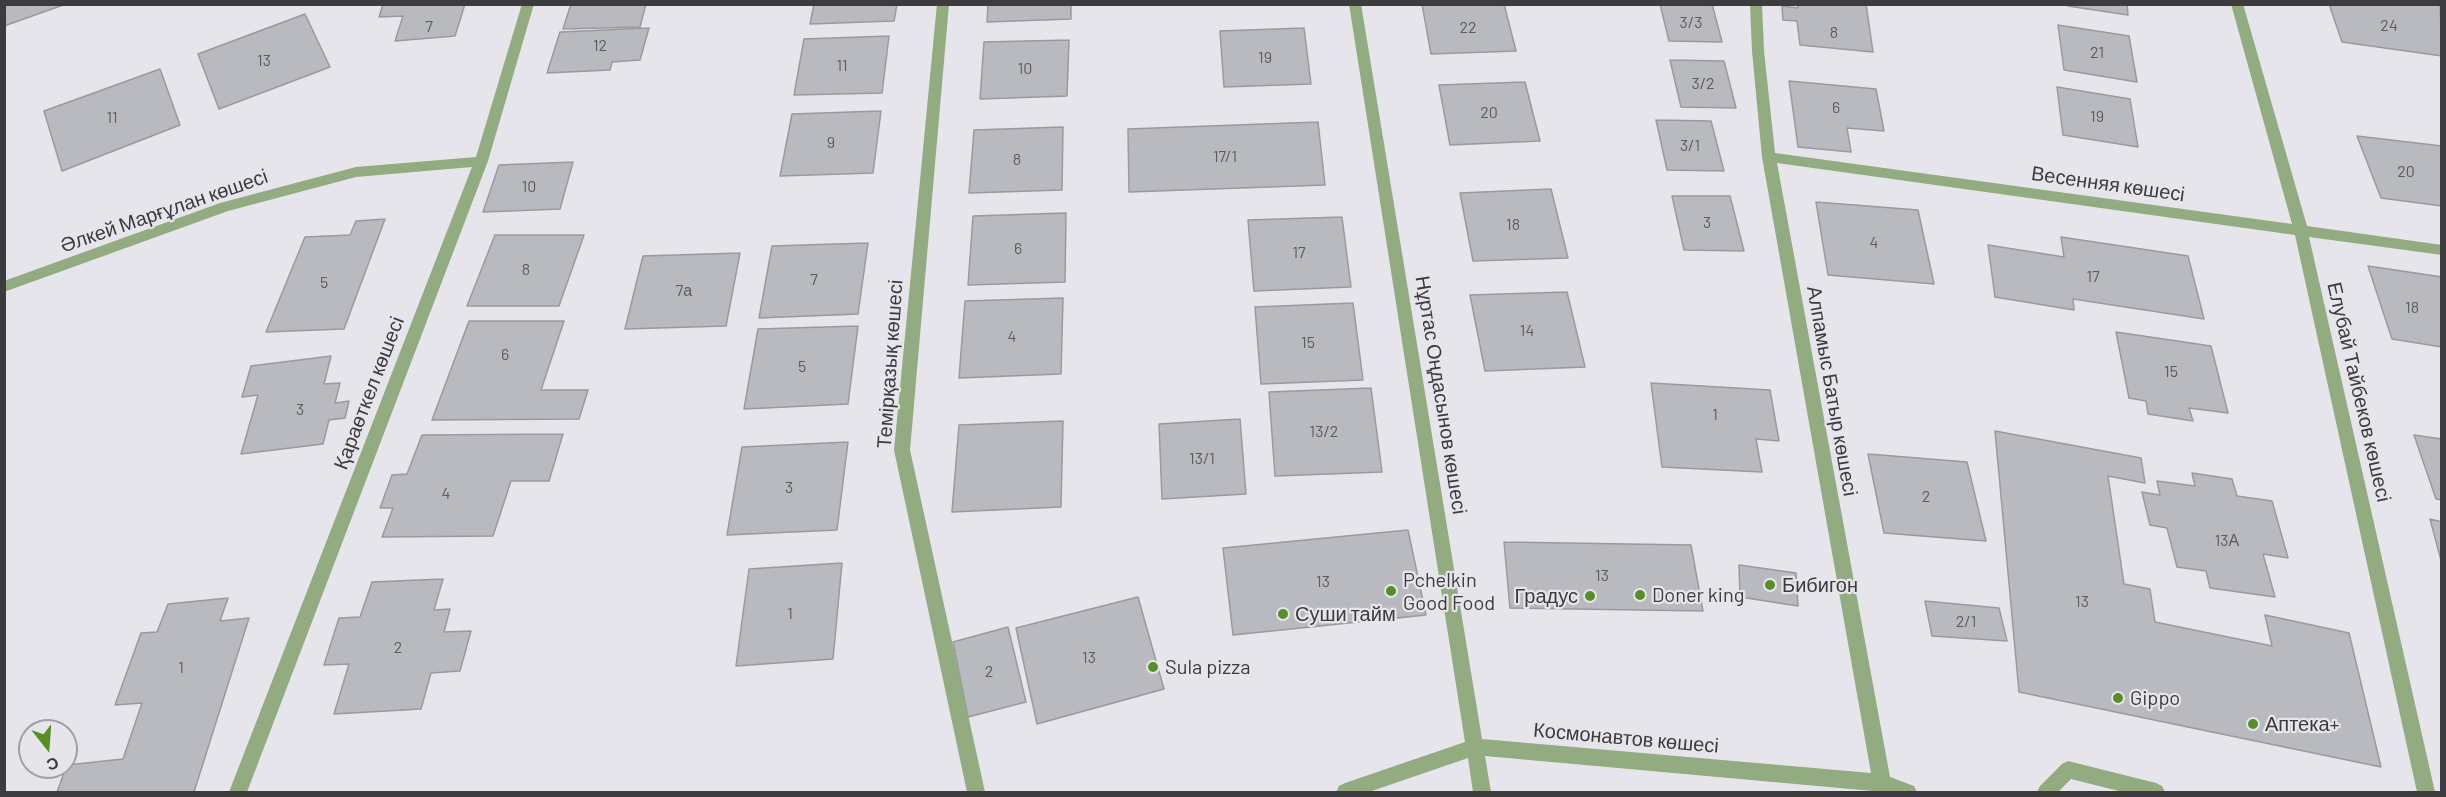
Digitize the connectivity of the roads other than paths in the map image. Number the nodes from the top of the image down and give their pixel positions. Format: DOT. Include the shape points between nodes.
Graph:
graph roads {
  1 [pos="528,4"];
  2 [pos="943,4"];
  3 [pos="1355,4"];
  4 [pos="1756,4"];
  5 [pos="2237,4"];
  6 [pos="1769,157"];
  7 [pos="481,161"];
  8 [pos="2301,230"];
  9 [pos="2442,250"];
  10 [pos="4,287"];
  11 [pos="1475,747"];
  12 [pos="1882,783"];
  13 [pos="238,792"];
  14 [pos="976,792"];
  15 [pos="1345,792"];
  16 [pos="1482,792"];
  17 [pos="1908,792"];
  18 [pos="2046,792"];
  19 [pos="2156,792"];
  20 [pos="2426,792"];
  1 -- 7 [label="street, Қараөткел көшесі"];
  2 -- 14 [label="street, Темірқазық көшесі" via="902,450"];
  3 -- 11 [label="street, Нұртас Оңдасынов көшесі"];
  4 -- 6 [label="street, Алпамыс Батыр көшесі"];
  5 -- 8 [label="street, Елубай Тайбеков көшесі"];
  6 -- 8 [label="street, Весенняя көшесі"];
  6 -- 12 [label="street, Алпамыс Батыр көшесі"];
  7 -- 10 [label="street, Әлкей Марғұлан көшесі" via="345,174 225,207"];
  7 -- 13 [label="street, Қараөткел көшесі"];
  8 -- 9 [label="street, Весенняя көшесі"];
  8 -- 20 [label="street, Елубай Тайбеков көшесі"];
  11 -- 12 [label="street, Космонавтов көшесі"];
  11 -- 15 [label="street, Космонавтов көшесі"];
  11 -- 16 [label="street, Нұртас Оңдасынов көшесі"];
  12 -- 17 [label="street, Космонавтов көшесі"];
  18 -- 19 [label="street" via="2068,770"];
}
